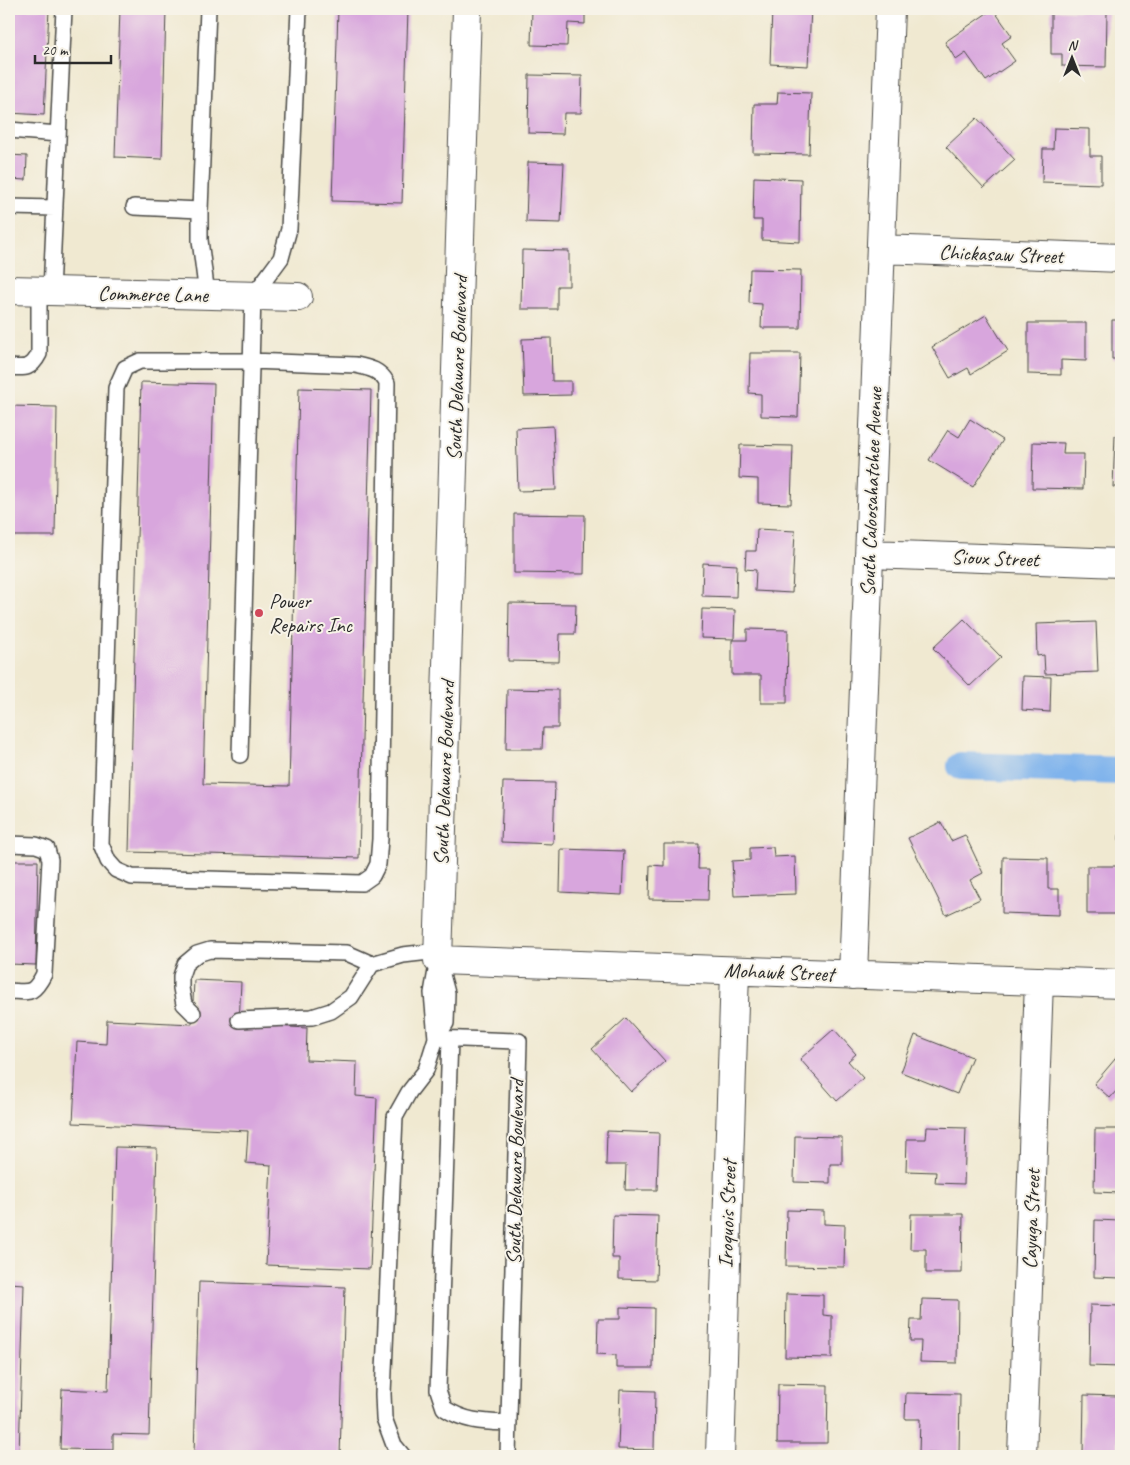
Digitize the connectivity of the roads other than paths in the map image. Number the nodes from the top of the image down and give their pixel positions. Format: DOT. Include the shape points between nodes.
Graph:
graph roads {
  1 [pos="64,9"];
  2 [pos="208,9"];
  3 [pos="299,9"];
  4 [pos="467,9"];
  5 [pos="890,9"];
  6 [pos="9,130"];
  7 [pos="58,134"];
  8 [pos="9,206"];
  9 [pos="55,208"];
  10 [pos="134,208"];
  11 [pos="200,210"];
  12 [pos="881,249"];
  13 [pos="1121,258"];
  14 [pos="9,290"];
  15 [pos="45,291"];
  16 [pos="207,295"];
  17 [pos="253,296"];
  18 [pos="298,297"];
  19 [pos="251,361"];
  20 [pos="9,367"];
  21 [pos="869,554"];
  22 [pos="1121,563"];
  23 [pos="240,755"];
  24 [pos="9,844"];
  25 [pos="438,956"];
  26 [pos="372,964"];
  27 [pos="735,971"];
  28 [pos="852,975"];
  29 [pos="1039,982"];
  30 [pos="1121,984"];
  31 [pos="9,991"];
  32 [pos="193,1013"];
  33 [pos="239,1020"];
  34 [pos="443,1038"];
  35 [pos="509,1423"];
  36 [pos="403,1456"];
  37 [pos="508,1456"];
  38 [pos="720,1456"];
  39 [pos="1022,1456"];
  1 -- 7 [label="lane"];
  2 -- 11 [label="lane"];
  3 -- 17 [label="lane" via="289,229 280,258"];
  4 -- 25 [label="street, South Delaware Boulevard"];
  5 -- 12 [label="street, South Caloosahatchee Avenue"];
  6 -- 7 [label="lane"];
  7 -- 9 [label="lane"];
  8 -- 9 [label="lane"];
  9 -- 15 [label="lane"];
  10 -- 11 [label="lane"];
  11 -- 16 [label="lane"];
  12 -- 13 [label="street, Chickasaw Street"];
  12 -- 21 [label="street, South Caloosahatchee Avenue"];
  14 -- 15 [label="street, Commerce Lane"];
  15 -- 16 [label="street, Commerce Lane"];
  15 -- 20 [label="lane" via="39,354 35,362 26,368"];
  16 -- 17 [label="street, Commerce Lane"];
  17 -- 18 [label="street, Commerce Lane"];
  17 -- 19 [label="lane"];
  19 -- 19 [label="lane" via="140,361 125,368 116,388 101,844 116,870 132,877 362,883 372,876 378,864 380,839 387,383 383,376 371,369 356,365"];
  19 -- 23 [label="lane"];
  21 -- 22 [label="street, Sioux Street"];
  21 -- 28 [label="street, South Caloosahatchee Avenue"];
  24 -- 31 [label="lane" via="36,845 47,850 50,860 44,974 38,986 30,992"];
  25 -- 26 [label="lane" via="403,955"];
  25 -- 27 [label="street, Mohawk Street"];
  25 -- 34 [label="lane" via="446,993"];
  26 -- 32 [label="lane" via="347,953 210,950 197,954 185,964 180,976 184,1004"];
  26 -- 33 [label="lane" via="352,997 331,1011 312,1017"];
  27 -- 28 [label="street, Mohawk Street"];
  27 -- 38 [label="street, Iroquois Street"];
  28 -- 29 [label="street, Mohawk Street"];
  29 -- 30 [label="street, Mohawk Street"];
  29 -- 39 [label="street, Cayuga Street"];
  34 -- 35 [label="lane" via="438,1390 444,1408 456,1416 474,1421"];
  34 -- 35 [label="lane, South Delaware Boulevard" via="519,1042"];
  34 -- 36 [label="lane" via="395,1117 383,1394 384,1418 394,1445"];
  35 -- 37 [label="lane, South Delaware Boulevard"];
}
